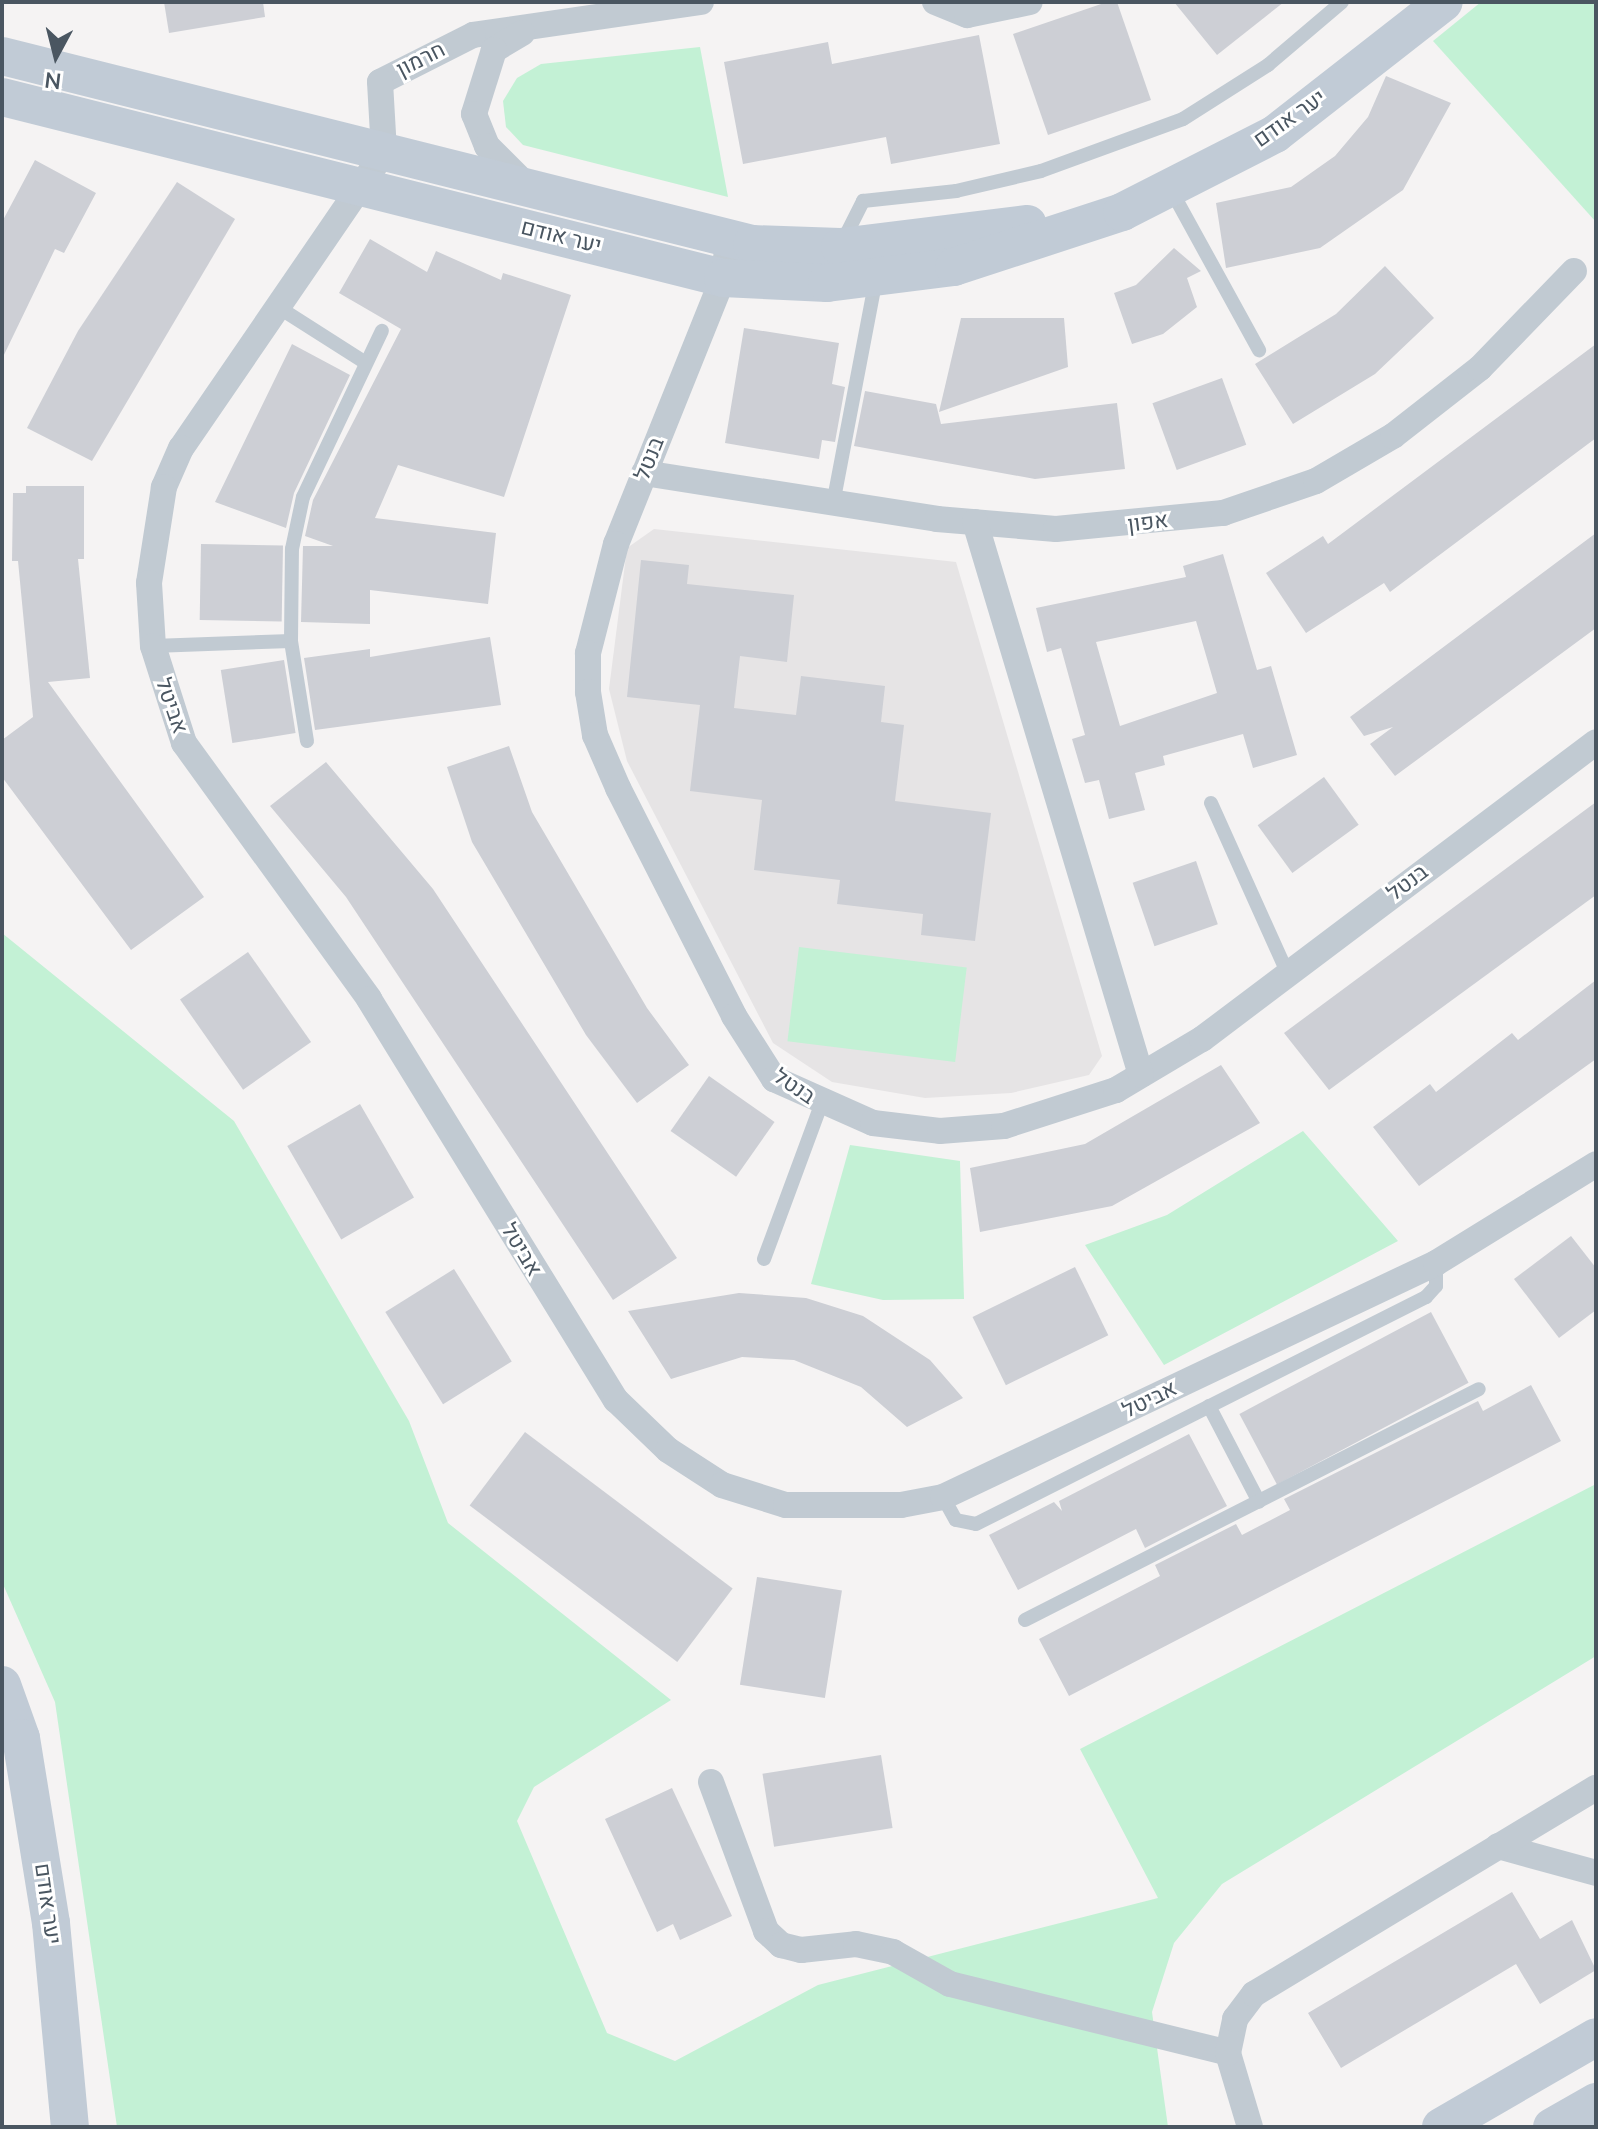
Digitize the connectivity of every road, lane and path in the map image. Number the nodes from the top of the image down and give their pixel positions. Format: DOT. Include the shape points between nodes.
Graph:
graph roads {
  1 [pos="701,2"];
  2 [pos="935,2"];
  3 [pos="1030,2"];
  4 [pos="1342,2"];
  5 [pos="1444,2"];
  6 [pos="532,27"];
  7 [pos="8,68"];
  8 [pos="2,97"];
  9 [pos="384,152"];
  10 [pos="362,182"];
  11 [pos="528,187"];
  12 [pos="1171,190"];
  13 [pos="1122,212"];
  14 [pos="729,239"];
  15 [pos="840,247"];
  16 [pos="1574,271"];
  17 [pos="723,278"];
  18 [pos="876,279"];
  19 [pos="278,307"];
  20 [pos="382,331"];
  21 [pos="1259,350"];
  22 [pos="366,363"];
  23 [pos="644,473"];
  24 [pos="833,504"];
  25 [pos="975,522"];
  26 [pos="291,641"];
  27 [pos="153,646"];
  28 [pos="307,741"];
  29 [pos="1596,742"];
  30 [pos="1211,803"];
  31 [pos="1288,974"];
  32 [pos="1141,1075"];
  33 [pos="821,1105"];
  34 [pos="1596,1164"];
  35 [pos="764,1259"];
  36 [pos="1436,1263"];
  37 [pos="1479,1389"];
  38 [pos="1209,1406"];
  39 [pos="943,1497"];
  40 [pos="1259,1502"];
  41 [pos="1025,1620"];
  42 [pos="2,1685"];
  43 [pos="2,1747"];
  44 [pos="711,1782"];
  45 [pos="1596,1788"];
  46 [pos="1498,1846"];
  47 [pos="1596,1873"];
  48 [pos="1596,2037"];
  49 [pos="1228,2053"];
  50 [pos="1596,2102"];
  51 [pos="1251,2123"];
  52 [pos="50,2127"];
  53 [pos="70,2127"];
  54 [pos="1441,2127"];
  55 [pos="1552,2127"];
  1 -- 6 [label="street, חרמון"];
  2 -- 3 [label="street" via="967,15"];
  4 -- 15 [label="lane" via="1268,65 1183,119 1041,171 956,191 863,201"];
  5 -- 12 [label="street, יער אודם" via="1275,134"];
  6 -- 9 [label="street, חרמון" via="473,35 380,82"];
  6 -- 11 [label="street, חרמון" via="494,50 474,114 487,146"];
  7 -- 9 [label="street, יער אודם"];
  8 -- 10 [label="street, יער אודם"];
  9 -- 10 [label="street, אביטל"];
  9 -- 11 [label="street, יער אודם"];
  10 -- 17 [label="street, יער אודם"];
  10 -- 19 [label="street, אביטל"];
  11 -- 14 [label="street, יער אודם"];
  12 -- 13 [label="street, יער אודם"];
  12 -- 21 [label="lane"];
  13 -- 15 [label="street, יער אודם"];
  13 -- 18 [label="street, יער אודם" via="954,267"];
  14 -- 15 [label="street, יער אודם"];
  14 -- 17 [label="street, בנטל"];
  16 -- 25 [label="street, אפון" via="1480,368 1393,436 1316,481 1223,513 1134,526"];
  17 -- 18 [label="street, יער אודם"];
  17 -- 23 [label="street, בנטל"];
  18 -- 24 [label="lane"];
  19 -- 22 [label="lane"];
  19 -- 27 [label="street, אביטל" via="195,425 164,487 150,567"];
  20 -- 22 [label="lane"];
  22 -- 26 [label="lane" via="303,497 292,549"];
  23 -- 24 [label="street, אפון"];
  23 -- 33 [label="street, בנטל" via="616,544 588,653 595,735 734,1016 774,1079"];
  24 -- 25 [label="street, אפון"];
  25 -- 32 [label="street"];
  26 -- 27 [label="lane"];
  26 -- 28 [label="lane"];
  27 -- 39 [label="street, אביטל" via="192,756 369,999 616,1400 668,1450 722,1485 786,1505 901,1505"];
  29 -- 31 [label="street, בנטל"];
  30 -- 31 [label="lane"];
  31 -- 32 [label="street, בנטל"];
  32 -- 33 [label="street, בנטל" via="1060,1112 1004,1126 940,1131 873,1123"];
  33 -- 35 [label="lane"];
  34 -- 36 [label="street, אביטל"];
  36 -- 38 [label="lane" via="1436,1286 1426,1297"];
  36 -- 39 [label="street, אביטל"];
  37 -- 40 [label="lane"];
  38 -- 39 [label="lane" via="976,1524 956,1520"];
  38 -- 40 [label="lane"];
  40 -- 41 [label="lane"];
  42 -- 53 [label="street, יער אודם" via="21,1738 51,1923"];
  43 -- 52 [label="street, יער אודם"];
  44 -- 49 [label="street" via="766,1931 781,1945 881,1949 950,1984"];
  45 -- 46 [label="street"];
  46 -- 47 [label="street"];
  46 -- 49 [label="street" via="1254,1994 1235,2019"];
  48 -- 54 [label="street"];
  49 -- 51 [label="street"];
  50 -- 55 [label="street"];
}
